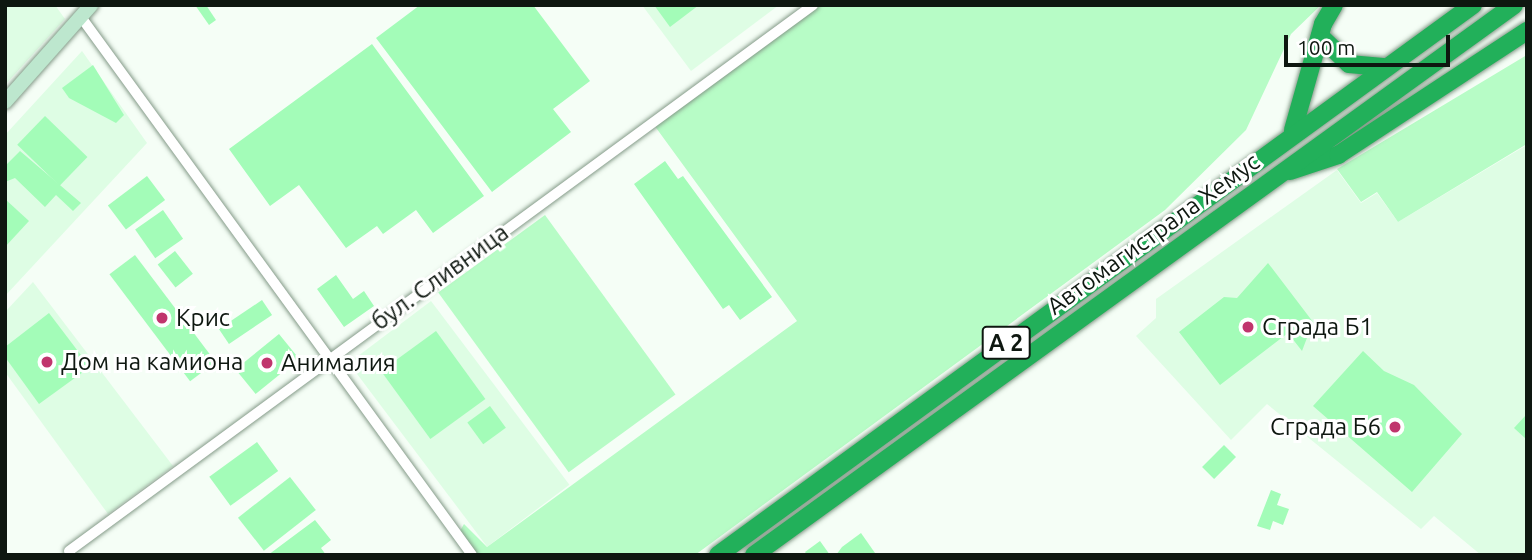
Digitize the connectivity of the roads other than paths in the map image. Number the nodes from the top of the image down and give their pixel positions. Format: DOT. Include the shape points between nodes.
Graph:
graph roads {
  1 [pos="91,5"];
  2 [pos="813,5"];
  3 [pos="1334,5"];
  4 [pos="1474,5"];
  5 [pos="1514,5"];
  6 [pos="81,17"];
  7 [pos="1527,31"];
  8 [pos="1320,36"];
  9 [pos="1383,66"];
  10 [pos="5,102"];
  11 [pos="1293,130"];
  12 [pos="1273,177"];
  13 [pos="331,357"];
  14 [pos="69,551"];
  15 [pos="472,555"];
  16 [pos="718,555"];
  17 [pos="754,555"];
  1 -- 6 [label="main road"];
  2 -- 13 [label="street, бул. Сливница"];
  3 -- 8 [label="highway"];
  4 -- 9 [label="highway, Автомагистрала Хемус / A 2"];
  5 -- 12 [label="highway, Автомагистрала Хемус / A 2"];
  6 -- 10 [label="main road"];
  6 -- 13 [label="street"];
  7 -- 12 [label="highway" via="1338,155"];
  8 -- 9 [label="highway" via="1349,64"];
  8 -- 11 [label="highway"];
  9 -- 11 [label="highway, Автомагистрала Хемус / A 2"];
  11 -- 16 [label="highway, Автомагистрала Хемус / A 2"];
  12 -- 17 [label="highway, Автомагистрала Хемус / A 2"];
  13 -- 14 [label="street, бул. Сливница"];
  13 -- 15 [label="street"];
}
